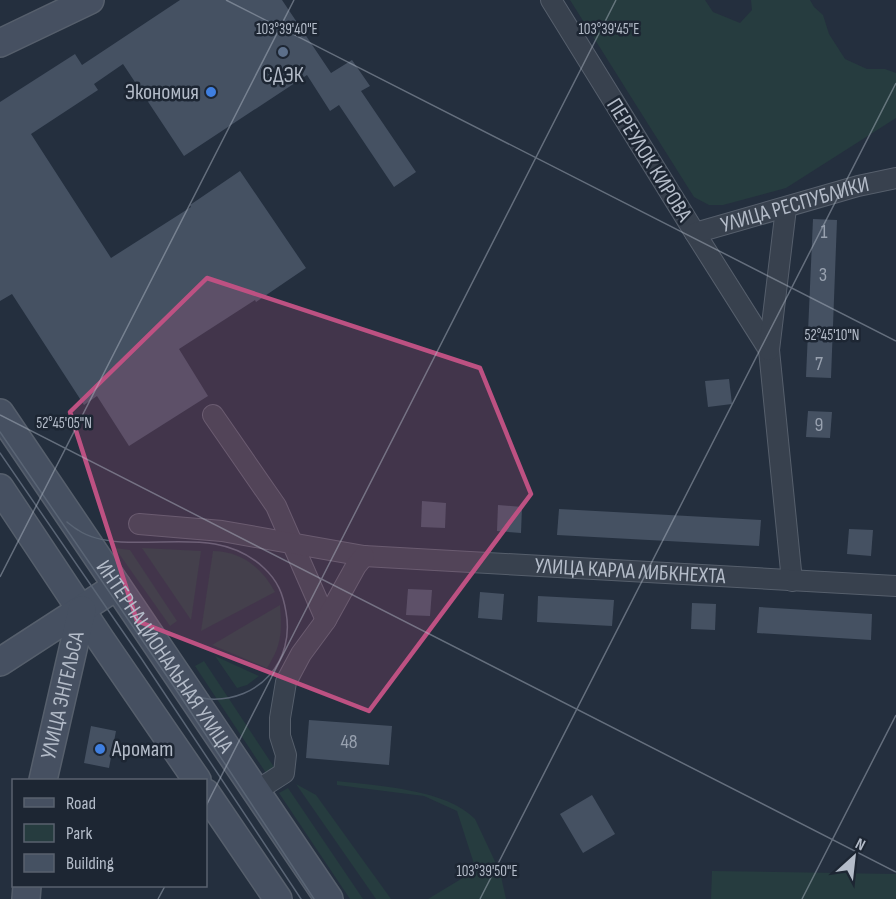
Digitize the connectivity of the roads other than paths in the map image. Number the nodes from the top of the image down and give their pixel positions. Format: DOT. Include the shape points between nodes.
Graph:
graph roads {
  1 [pos="90,0"];
  2 [pos="551,0"];
  3 [pos="0,43"];
  4 [pos="896,178"];
  5 [pos="786,208"];
  6 [pos="694,234"];
  7 [pos="769,350"];
  8 [pos="0,413"];
  9 [pos="213,415"];
  10 [pos="0,488"];
  11 [pos="139,524"];
  12 [pos="292,544"];
  13 [pos="364,556"];
  14 [pos="792,580"];
  15 [pos="117,586"];
  16 [pos="896,586"];
  17 [pos="82,610"];
  18 [pos="326,620"];
  19 [pos="0,662"];
  20 [pos="43,779"];
  21 [pos="196,779"];
  22 [pos="256,791"];
  23 [pos="207,794"];
  24 [pos="278,899"];
  25 [pos="329,899"];
  1 -- 3 [label="main road"];
  2 -- 6 [label="street, ПЕРЕУЛОК КИРОВА"];
  4 -- 5 [label="street, УЛИЦА РЕСПУБЛИКИ"];
  5 -- 6 [label="street, УЛИЦА РЕСПУБЛИКИ"];
  5 -- 7 [label="street, ПЕРЕУЛОК КИРОВА"];
  6 -- 7 [label="street, ПЕРЕУЛОК КИРОВА"];
  7 -- 14 [label="street, ПЕРЕУЛОК КИРОВА"];
  8 -- 15 [label="main road, ИНТЕРНАЦИОНАЛЬНАЯ УЛИЦА"];
  9 -- 12 [label="street" via="276,506"];
  10 -- 17 [label="main road, ИНТЕРНАЦИОНАЛЬНАЯ УЛИЦА"];
  11 -- 12 [label="street, УЛИЦА КАРЛА ЛИБКНЕХТА" via="222,531"];
  12 -- 13 [label="street, УЛИЦА КАРЛА ЛИБКНЕХТА"];
  12 -- 18 [label="street"];
  13 -- 14 [label="street, УЛИЦА КАРЛА ЛИБКНЕХТА"];
  13 -- 18 [label="street"];
  14 -- 16 [label="street, УЛИЦА КАРЛА ЛИБКНЕХТА"];
  15 -- 17 [label="main road"];
  15 -- 22 [label="main road, ИНТЕРНАЦИОНАЛЬНАЯ УЛИЦА"];
  17 -- 19 [label="main road"];
  17 -- 20 [label="main road, УЛИЦА ЭНГЕЛЬСА"];
  17 -- 21 [label="main road, ИНТЕРНАЦИОНАЛЬНАЯ УЛИЦА"];
  18 -- 22 [label="street" via="286,682 280,718 286,755 284,772"];
  22 -- 25 [label="main road, ИНТЕРНАЦИОНАЛЬНАЯ УЛИЦА"];
  23 -- 24 [label="main road"];
}
